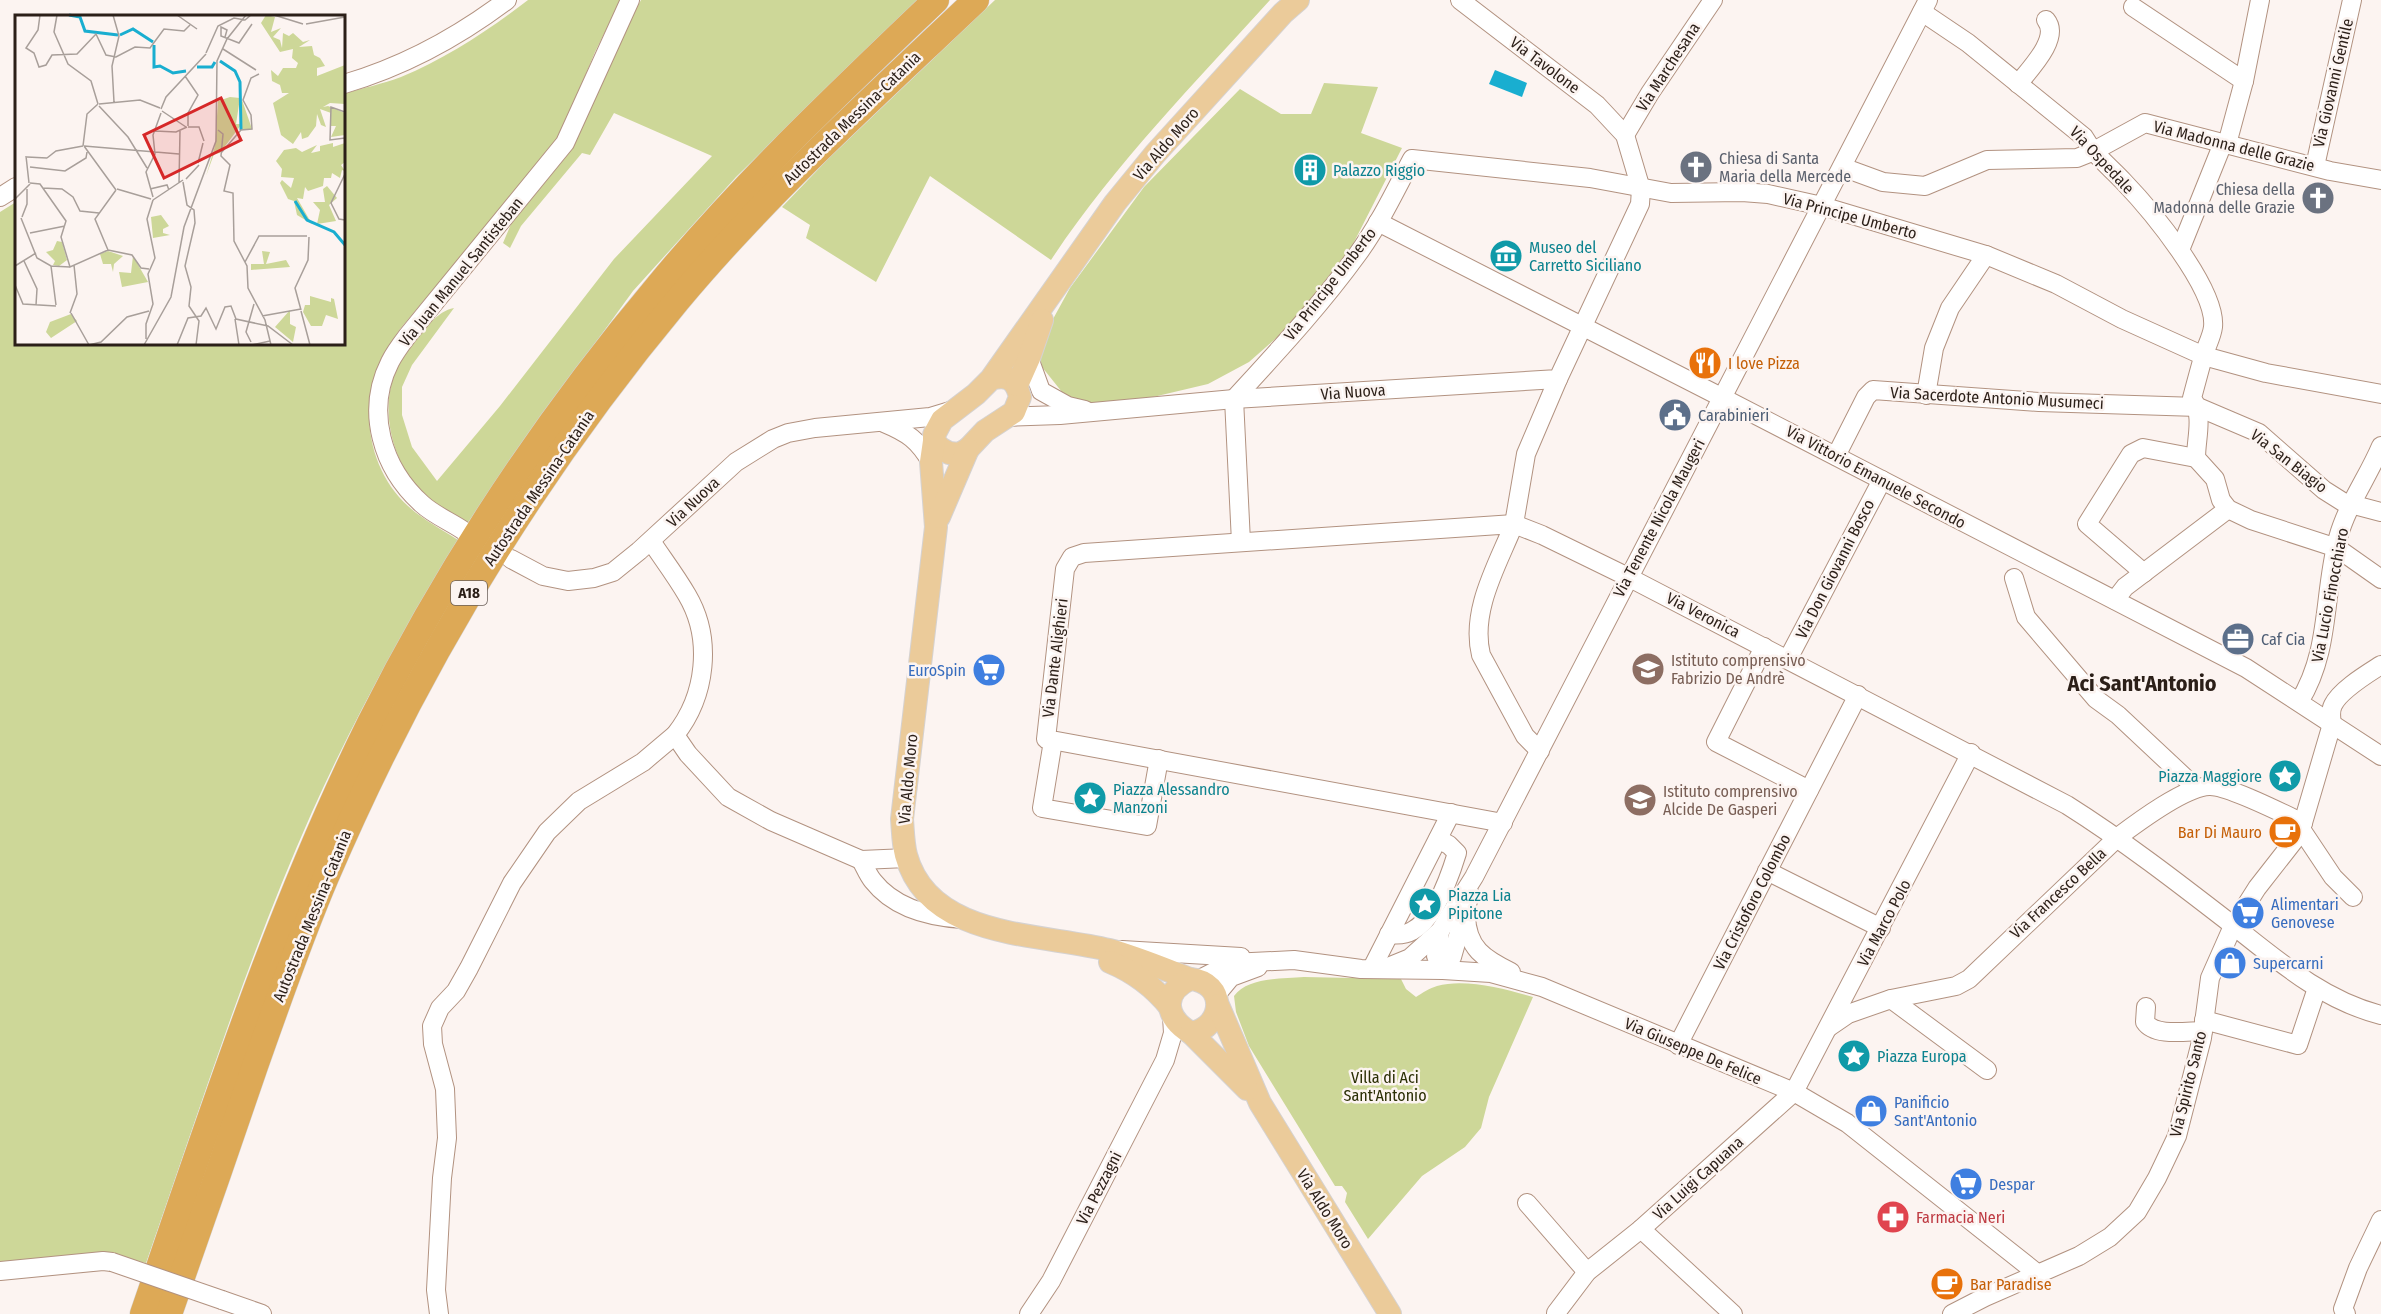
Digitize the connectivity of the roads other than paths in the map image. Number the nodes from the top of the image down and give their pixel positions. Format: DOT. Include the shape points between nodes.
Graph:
graph roads {
  1 [pos="630,0"];
  2 [pos="936,0"];
  3 [pos="976,0"];
  4 [pos="1460,0"];
  5 [pos="1713,0"];
  6 [pos="2260,0"];
  7 [pos="2352,0"];
  8 [pos="503,1"];
  9 [pos="1291,4"];
  10 [pos="1925,6"];
  11 [pos="2133,7"];
  12 [pos="2046,20"];
  13 [pos="2244,81"];
  14 [pos="345,84"];
  15 [pos="2019,84"];
  16 [pos="1625,135"];
  17 [pos="2225,144"];
  18 [pos="2092,152"];
  19 [pos="2315,166"];
  20 [pos="1842,168"];
  21 [pos="2381,180"];
  22 [pos="15,188"];
  23 [pos="1641,189"];
  24 [pos="0,197"];
  25 [pos="1822,206"];
  26 [pos="1378,222"];
  27 [pos="2180,250"];
  28 [pos="1986,255"];
  29 [pos="1058,283"];
  30 [pos="1584,327"];
  31 [pos="2204,356"];
  32 [pos="1029,358"];
  33 [pos="991,379"];
  34 [pos="1558,379"];
  35 [pos="1017,386"];
  36 [pos="1041,391"];
  37 [pos="2381,394"];
  38 [pos="1926,395"];
  39 [pos="1723,398"];
  40 [pos="1234,399"];
  41 [pos="2198,407"];
  42 [pos="953,410"];
  43 [pos="1089,412"];
  44 [pos="1005,417"];
  45 [pos="884,423"];
  46 [pos="2381,446"];
  47 [pos="929,449"];
  48 [pos="968,449"];
  49 [pos="1836,456"];
  50 [pos="2196,458"];
  51 [pos="1882,480"];
  52 [pos="2352,504"];
  53 [pos="2228,509"];
  54 [pos="2381,512"];
  55 [pos="1514,524"];
  56 [pos="936,527"];
  57 [pos="465,531"];
  58 [pos="651,541"];
  59 [pos="1242,542"];
  60 [pos="2337,548"];
  61 [pos="511,559"];
  62 [pos="2378,571"];
  63 [pos="2144,573"];
  64 [pos="1628,577"];
  65 [pos="2014,578"];
  66 [pos="2115,600"];
  67 [pos="1764,647"];
  68 [pos="1788,659"];
  69 [pos="2381,665"];
  70 [pos="2355,682"];
  71 [pos="2306,690"];
  72 [pos="1858,695"];
  73 [pos="2340,729"];
  74 [pos="675,735"];
  75 [pos="1053,741"];
  76 [pos="1540,751"];
  77 [pos="1971,753"];
  78 [pos="2381,756"];
  79 [pos="1159,759"];
  80 [pos="2196,788"];
  81 [pos="1809,790"];
  82 [pos="1452,813"];
  83 [pos="1503,823"];
  84 [pos="2301,828"];
  85 [pos="2118,837"];
  86 [pos="1438,839"];
  87 [pos="907,858"];
  88 [pos="861,860"];
  89 [pos="1767,871"];
  90 [pos="1474,877"];
  91 [pos="2353,897"];
  92 [pos="1466,912"];
  93 [pos="963,919"];
  94 [pos="2233,926"];
  95 [pos="1881,928"];
  96 [pos="1440,932"];
  97 [pos="1389,934"];
  98 [pos="1050,940"];
  99 [pos="1108,950"];
  100 [pos="1264,960"];
  101 [pos="1294,960"];
  102 [pos="1377,968"];
  103 [pos="1443,970"];
  104 [pos="1542,987"];
  105 [pos="2317,988"];
  106 [pos="1206,989"];
  107 [pos="1891,999"];
  108 [pos="2146,1006"];
  109 [pos="1171,1012"];
  110 [pos="2381,1015"];
  111 [pos="2203,1026"];
  112 [pos="1828,1028"];
  113 [pos="1186,1040"];
  114 [pos="1678,1045"];
  115 [pos="1165,1060"];
  116 [pos="1987,1070"];
  117 [pos="1794,1092"];
  118 [pos="1260,1103"];
  119 [pos="1527,1203"];
  120 [pos="2381,1220"];
  121 [pos="1641,1229"];
  122 [pos="0,1271"];
  123 [pos="1587,1272"];
  124 [pos="2038,1274"];
  125 [pos="2344,1311"];
  126 [pos="143,1314"];
  127 [pos="169,1314"];
  128 [pos="262,1314"];
  129 [pos="439,1314"];
  130 [pos="1029,1314"];
  131 [pos="1390,1314"];
  132 [pos="1557,1314"];
  133 [pos="1733,1314"];
  134 [pos="1952,1314"];
  1 -- 57 [label="street, Via Juan Manuel Santisteban" via="565,143 408,335 384,378 379,419 386,455 400,481 423,505"];
  2 -- 126 [label="highway, Autostrada Messina-Catania / A18" via="800,131 658,285 542,437 459,562 372,718 302,871 261,974"];
  3 -- 127 [label="highway, Autostrada Messina-Catania / A18" via="778,190 692,284 597,403 480,574 390,738 324,881 284,983"];
  4 -- 16 [label="street, Via Tavolone" via="1598,105"];
  5 -- 16 [label="street, Via Marchesana"];
  6 -- 13 [label="street"];
  7 -- 19 [label="street, Via Giovanni Gentile"];
  8 -- 14 [label="street" via="481,20 425,51"];
  9 -- 29 [label="main road, Via Aldo Moro" via="1155,154 1115,202"];
  10 -- 15 [label="street, Via Ospedale"];
  10 -- 20 [label="street, Via Tenente Nicola Maugeri"];
  11 -- 13 [label="street"];
  12 -- 15 [label="street" via="2050,29 2043,54"];
  13 -- 17 [label="street"];
  15 -- 18 [label="street, Via Ospedale" via="2084,137"];
  16 -- 23 [label="street"];
  17 -- 18 [label="street, Via Madonna delle Grazie" via="2145,123"];
  17 -- 19 [label="street, Via Madonna delle Grazie"];
  17 -- 27 [label="street"];
  18 -- 20 [label="street, Via Madonna delle Grazie" via="2077,158 1987,160 1925,186 1883,182"];
  18 -- 27 [label="street, Via Ospedale" via="2125,183"];
  19 -- 21 [label="street, Via Madonna delle Grazie"];
  20 -- 25 [label="street, Via Tenente Nicola Maugeri"];
  22 -- 24 [label="street"];
  23 -- 25 [label="street, Via Principe Umberto" via="1751,193"];
  23 -- 26 [label="street, Via Principe Umberto" via="1590,178 1412,159"];
  23 -- 30 [label="street" via="1640,204"];
  25 -- 28 [label="street, Via Principe Umberto"];
  25 -- 39 [label="street, Via Tenente Nicola Maugeri"];
  26 -- 30 [label="street, Via Vittorio Emanuele Secondo"];
  26 -- 40 [label="street, Via Principe Umberto" via="1310,315"];
  27 -- 31 [label="street, Via Ospedale" via="2210,305 2213,327"];
  28 -- 31 [label="street, Via Principe Umberto" via="2056,284"];
  28 -- 38 [label="street" via="1950,308 1934,348"];
  29 -- 32 [label="main road"];
  29 -- 33 [label="main road"];
  30 -- 34 [label="street"];
  30 -- 39 [label="street, Via Vittorio Emanuele Secondo"];
  31 -- 37 [label="street, Via Principe Umberto" via="2266,373"];
  31 -- 41 [label="street, Via Ospedale" via="2192,398"];
  32 -- 35 [label="main road"];
  32 -- 36 [label="street"];
  33 -- 35 [label="main road" via="1009,377"];
  33 -- 42 [label="main road"];
  34 -- 40 [label="street, Via Nuova"];
  34 -- 55 [label="street" via="1526,454"];
  35 -- 36 [label="street"];
  35 -- 44 [label="main road" via="1020,397 1014,412"];
  36 -- 43 [label="street"];
  38 -- 41 [label="street, Via Sacerdote Antonio Musumeci"];
  38 -- 49 [label="street, Via Sacerdote Antonio Musumeci" via="1873,390"];
  39 -- 49 [label="street, Via Vittorio Emanuele Secondo"];
  39 -- 64 [label="street, Via Tenente Nicola Maugeri"];
  40 -- 43 [label="street, Via Nuova"];
  40 -- 59 [label="street"];
  41 -- 50 [label="street, Via Ospedale"];
  41 -- 52 [label="street, Via San Biagio" via="2259,433 2324,490"];
  42 -- 45 [label="street, Via Nuova"];
  42 -- 47 [label="main road" via="937,426"];
  43 -- 44 [label="street, Via Nuova"];
  44 -- 48 [label="main road"];
  45 -- 47 [label="street" via="904,431"];
  45 -- 58 [label="street, Via Nuova" via="815,428 773,439 736,462"];
  46 -- 52 [label="street, Via Lucio Finocchiaro"];
  47 -- 48 [label="main road" via="959,454"];
  47 -- 56 [label="main road"];
  48 -- 56 [label="main road"];
  49 -- 51 [label="street, Via Vittorio Emanuele Secondo"];
  50 -- 53 [label="street" via="2215,479"];
  50 -- 63 [label="street" via="2143,448 2135,450 2087,524"];
  51 -- 66 [label="street, Via Vittorio Emanuele Secondo"];
  51 -- 68 [label="street, Via Don Giovanni Bosco"];
  52 -- 54 [label="street, Via San Biagio"];
  52 -- 60 [label="street, Via Lucio Finocchiaro"];
  53 -- 60 [label="street"];
  53 -- 63 [label="street"];
  55 -- 59 [label="street, Via Dante Alighieri"];
  55 -- 64 [label="street, Via Veronica"];
  55 -- 76 [label="street" via="1482,602 1479,646 1525,736"];
  56 -- 87 [label="main road, Via Aldo Moro" via="902,819"];
  58 -- 61 [label="street, Via Nuova" via="613,572 594,578 568,581 543,576"];
  58 -- 74 [label="street" via="688,597 700,624 704,660 699,687 694,705"];
  59 -- 75 [label="street, Via Dante Alighieri" via="1072,557 1065,569 1046,739"];
  60 -- 62 [label="street"];
  60 -- 71 [label="street, Via Lucio Finocchiaro" via="2319,658"];
  63 -- 66 [label="street"];
  64 -- 67 [label="street, Via Veronica"];
  64 -- 76 [label="street, Via Tenente Nicola Maugeri"];
  65 -- 80 [label="street" via="2026,617 2097,699"];
  66 -- 71 [label="street, Via Vittorio Emanuele Secondo" via="2246,668"];
  67 -- 68 [label="street, Via Veronica"];
  67 -- 81 [label="street" via="1716,742"];
  68 -- 72 [label="street, Via Veronica"];
  69 -- 70 [label="street"];
  70 -- 71 [label="street" via="2322,697"];
  70 -- 73 [label="street" via="2332,705 2331,715"];
  71 -- 73 [label="street, Via Vittorio Emanuele Secondo"];
  72 -- 77 [label="street, Via Veronica"];
  72 -- 81 [label="street, Via Cristoforo Colombo"];
  73 -- 78 [label="street, Via Vittorio Emanuele Secondo"];
  73 -- 84 [label="street"];
  74 -- 88 [label="street" via="728,797 771,821"];
  74 -- 129 [label="street" via="643,762 579,801 547,832 512,883 469,968 432,1026 445,1089 447,1138 436,1290"];
  75 -- 79 [label="street, Via Dante Alighieri"];
  75 -- 79 [label="street" via="1042,808 1147,826"];
  76 -- 83 [label="street, Via Tenente Nicola Maugeri"];
  77 -- 85 [label="street, Via Veronica"];
  77 -- 95 [label="street, Via Marco Polo"];
  79 -- 82 [label="street, Via Dante Alighieri"];
  80 -- 84 [label="street" via="2212,785 2227,790"];
  80 -- 85 [label="street, Via Francesco Bella"];
  81 -- 89 [label="street, Via Cristoforo Colombo"];
  82 -- 83 [label="street, Via Dante Alighieri"];
  82 -- 86 [label="street"];
  83 -- 90 [label="street, Via Tenente Nicola Maugeri"];
  84 -- 91 [label="street" via="2333,877"];
  84 -- 94 [label="street, Via Spirito Santo"];
  85 -- 94 [label="street, Via Veronica"];
  85 -- 107 [label="street, Via Francesco Bella" via="1969,979 1956,986"];
  86 -- 97 [label="street"];
  86 -- 97 [label="street" via="1457,853 1449,879 1427,917 1413,931"];
  87 -- 88 [label="street"];
  87 -- 93 [label="main road, Via Aldo Moro" via="927,893"];
  88 -- 93 [label="street" via="872,881 902,904 936,918"];
  89 -- 95 [label="street"];
  89 -- 114 [label="street, Via Cristoforo Colombo"];
  90 -- 92 [label="street"];
  90 -- 96 [label="street"];
  92 -- 103 [label="street" via="1452,957"];
  92 -- 104 [label="street" via="1473,947 1494,963"];
  93 -- 98 [label="main road, Via Aldo Moro" via="1002,932"];
  94 -- 105 [label="street, Via Veronica"];
  94 -- 111 [label="street, Via Spirito Santo" via="2210,978"];
  95 -- 112 [label="street, Via Marco Polo"];
  96 -- 102 [label="street" via="1410,958"];
  96 -- 103 [label="street" via="1436,956"];
  97 -- 102 [label="street"];
  98 -- 99 [label="main road"];
  98 -- 109 [label="main road" via="1137,975 1157,990"];
  99 -- 100 [label="street"];
  99 -- 106 [label="main road"];
  100 -- 101 [label="street"];
  100 -- 106 [label="street" via="1231,963"];
  101 -- 102 [label="street, Via Giuseppe De Felice"];
  101 -- 106 [label="street" via="1251,968"];
  102 -- 103 [label="street, Via Giuseppe De Felice"];
  103 -- 104 [label="street, Via Giuseppe De Felice" via="1491,973"];
  104 -- 114 [label="street, Via Giuseppe De Felice"];
  105 -- 110 [label="street, Via Veronica"];
  105 -- 111 [label="street" via="2298,1045"];
  106 -- 109 [label="main road" via="1181,983 1171,998"];
  106 -- 113 [label="main road" via="1210,1024"];
  106 -- 118 [label="main road"];
  107 -- 112 [label="street, Via Francesco Bella" via="1848,1014"];
  107 -- 116 [label="street"];
  108 -- 111 [label="street" via="2145,1022 2151,1028 2160,1031"];
  109 -- 113 [label="main road"];
  109 -- 115 [label="street" via="1172,1042"];
  111 -- 124 [label="street, Via Spirito Santo" via="2177,1136 2137,1212 2110,1238"];
  112 -- 117 [label="street, Via Marco Polo"];
  113 -- 115 [label="street"];
  113 -- 118 [label="main road" via="1228,1067"];
  114 -- 117 [label="street, Via Giuseppe De Felice"];
  115 -- 130 [label="street, Via Pezzagni" via="1051,1281"];
  117 -- 121 [label="street, Via Luigi Capuana"];
  117 -- 124 [label="street, Via Giuseppe De Felice" via="1847,1123"];
  118 -- 131 [label="main road, Via Aldo Moro"];
  119 -- 123 [label="street"];
  120 -- 125 [label="street" via="2358,1268"];
  121 -- 123 [label="street"];
  121 -- 133 [label="street, Via Luigi Capuana"];
  122 -- 128 [label="street, bridge" via="112,1262"];
  123 -- 132 [label="street"];
  124 -- 134 [label="street, Via Spirito Santo"];
}
